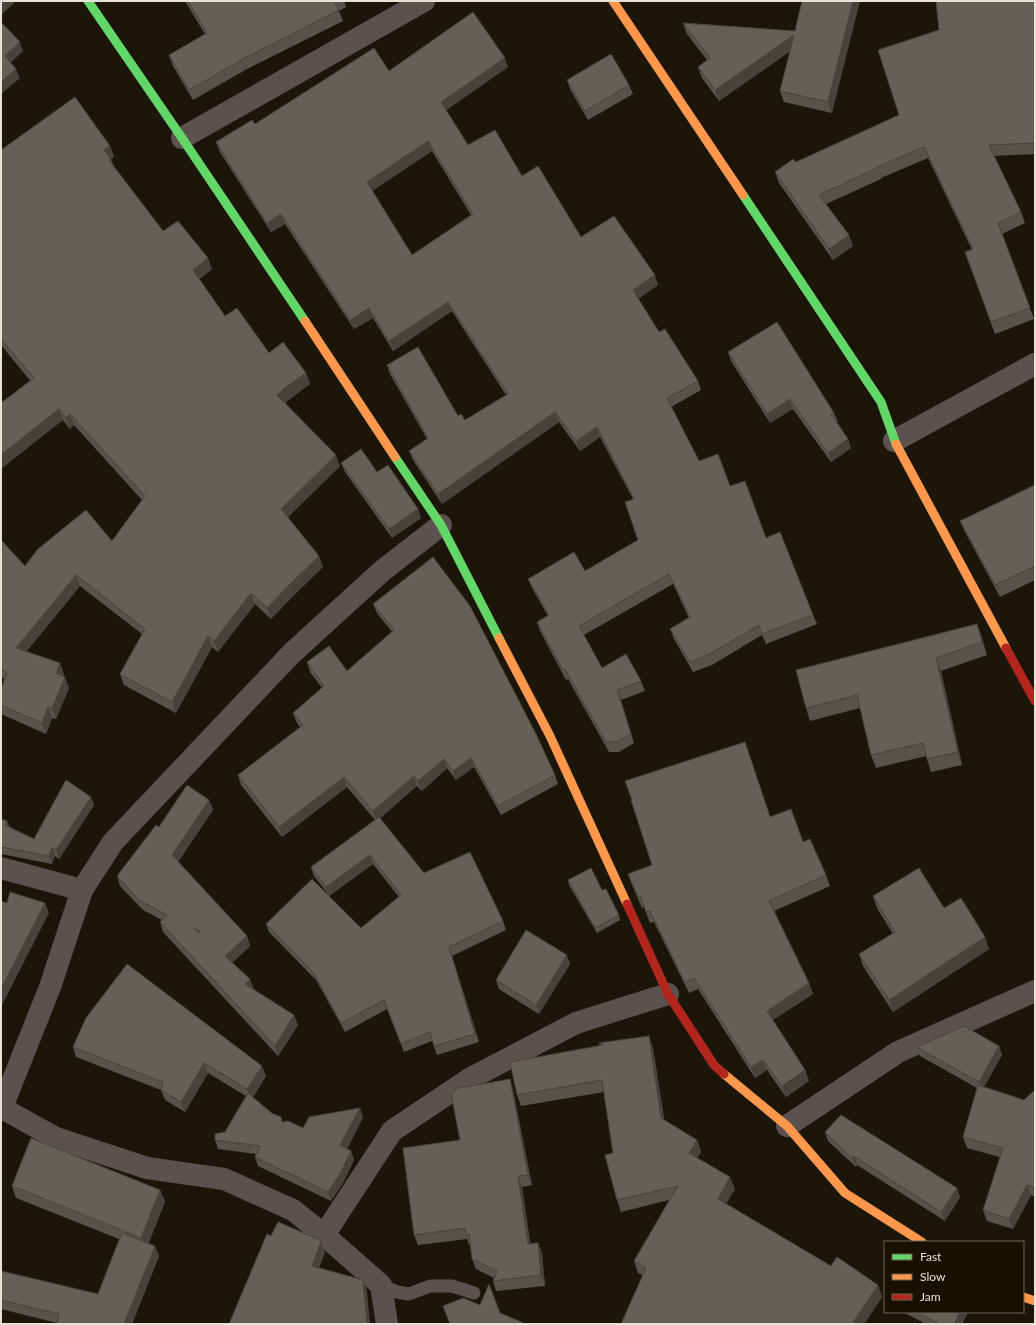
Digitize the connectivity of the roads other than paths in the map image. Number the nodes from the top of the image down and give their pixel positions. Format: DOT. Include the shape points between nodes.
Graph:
graph roads {
  1 [pos="88,1"];
  2 [pos="424,1"];
  3 [pos="613,1"];
  4 [pos="182,138"];
  5 [pos="1035,364"];
  6 [pos="894,441"];
  7 [pos="441,525"];
  8 [pos="1035,701"];
  9 [pos="1,868"];
  10 [pos="82,890"];
  11 [pos="1035,991"];
  12 [pos="668,994"];
  13 [pos="1,1109"];
  14 [pos="788,1126"];
  15 [pos="324,1234"];
  16 [pos="920,1241"];
  17 [pos="381,1285"];
  18 [pos="474,1293"];
  19 [pos="1024,1297"];
  20 [pos="1035,1301"];
  21 [pos="387,1324"];
  1 -- 4 [label="street"];
  2 -- 4 [label="street"];
  3 -- 6 [label="street" via="880,402"];
  4 -- 7 [label="street"];
  5 -- 6 [label="street"];
  6 -- 8 [label="street"];
  7 -- 10 [label="street" via="382,571 292,653 113,842"];
  7 -- 12 [label="street" via="550,736"];
  9 -- 10 [label="street"];
  10 -- 13 [label="street" via="50,987"];
  11 -- 14 [label="street" via="898,1052"];
  12 -- 14 [label="street" via="714,1065"];
  12 -- 15 [label="street" via="576,1023 471,1078 392,1131"];
  13 -- 15 [label="street" via="56,1138 147,1168 224,1179 293,1210"];
  14 -- 16 [label="street" via="846,1193"];
  15 -- 17 [label="street"];
  17 -- 18 [label="lane" via="409,1294 430,1286 452,1286"];
  17 -- 21 [label="street"];
  19 -- 20 [label="street"];
}
